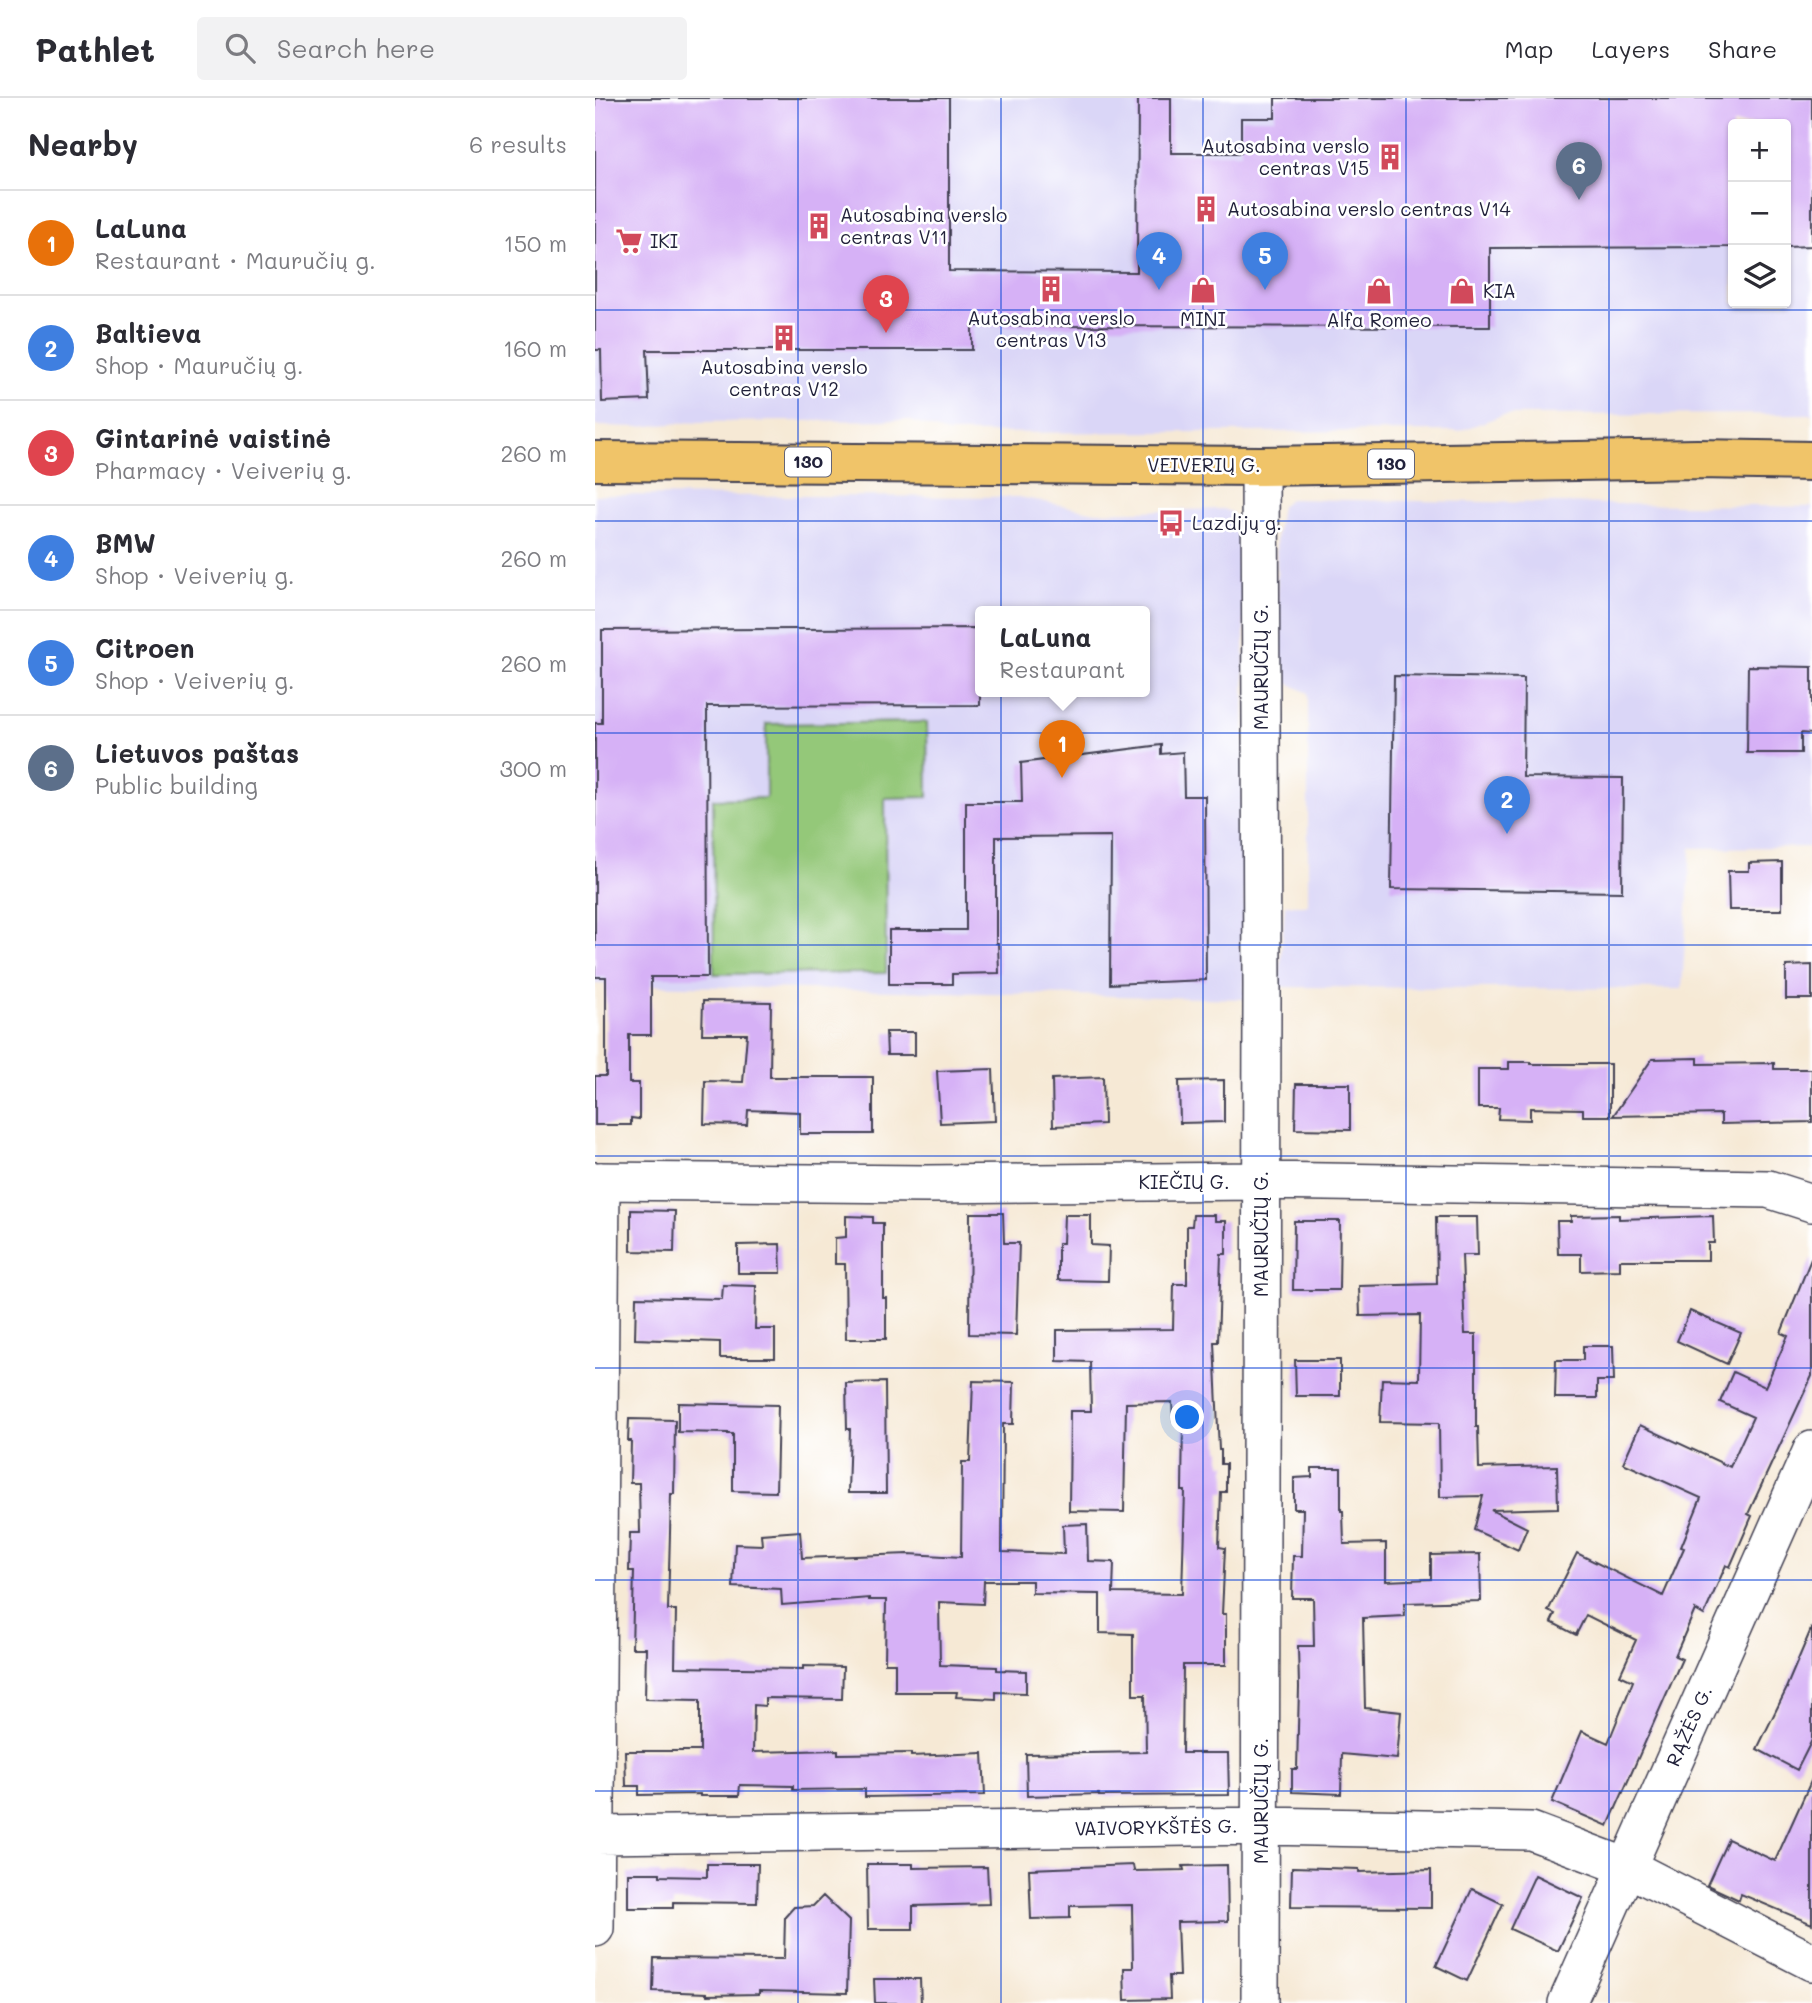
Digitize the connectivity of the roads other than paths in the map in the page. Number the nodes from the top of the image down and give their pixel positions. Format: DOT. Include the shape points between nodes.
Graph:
graph roads {
  1 [pos="595,461"];
  2 [pos="1812,461"];
  3 [pos="1260,466"];
  4 [pos="598,1181"];
  5 [pos="1261,1181"];
  6 [pos="1812,1202"];
  7 [pos="1812,1450"];
  8 [pos="1262,1826"];
  9 [pos="597,1835"];
  10 [pos="1627,1867"];
  11 [pos="595,1928"];
  12 [pos="1812,1962"];
  13 [pos="1260,2003"];
  14 [pos="1567,2003"];
  1 -- 3 [label="main road, VEIVERIŲ G. / 130"];
  2 -- 3 [label="main road, VEIVERIŲ G. / 130"];
  3 -- 5 [label="street, MAURUČIŲ G."];
  4 -- 5 [label="street, KIEČIŲ G."];
  4 -- 9 [label="street"];
  5 -- 6 [label="street, KIEČIŲ G." via="1768,1189"];
  5 -- 8 [label="street, MAURUČIŲ G."];
  7 -- 10 [label="street, RĄŽĖS G."];
  8 -- 9 [label="street, VAIVORYKŠTĖS G."];
  8 -- 10 [label="street, VAIVORYKŠTĖS G." via="1531,1831"];
  8 -- 13 [label="street, MAURUČIŲ G."];
  9 -- 11 [label="street"];
  10 -- 12 [label="street, VAIVORYKŠTĖS G."];
  10 -- 14 [label="street, RĄŽĖS G."];
}
